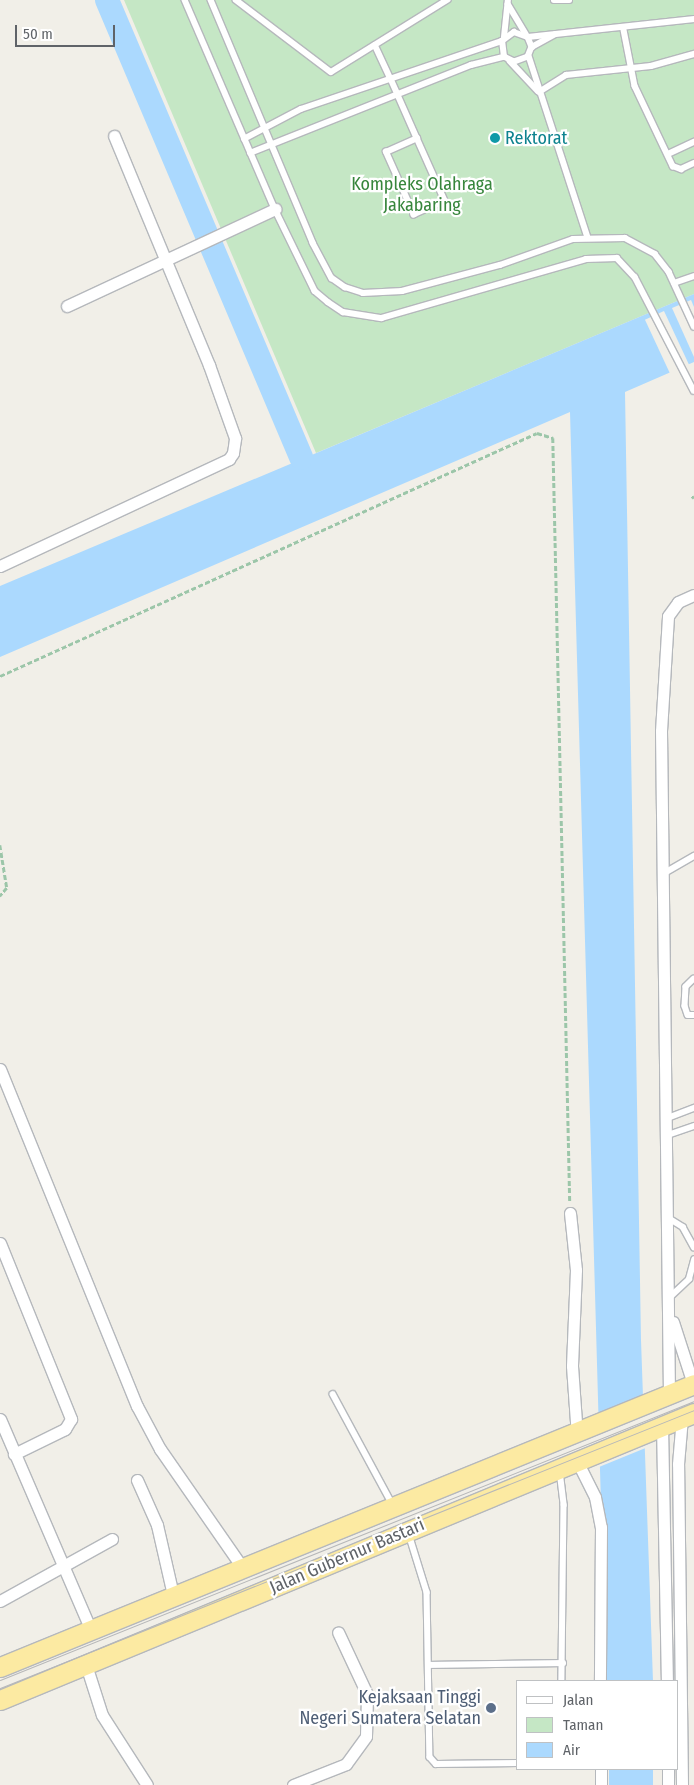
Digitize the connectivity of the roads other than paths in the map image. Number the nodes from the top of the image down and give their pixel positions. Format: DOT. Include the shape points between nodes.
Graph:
graph roads {
  1 [pos="185,0"];
  2 [pos="211,0"];
  3 [pos="236,0"];
  4 [pos="447,0"];
  5 [pos="554,0"];
  6 [pos="569,0"];
  7 [pos="508,2"];
  8 [pos="694,19"];
  9 [pos="624,30"];
  10 [pos="560,32"];
  11 [pos="527,36"];
  12 [pos="503,39"];
  13 [pos="375,45"];
  14 [pos="532,47"];
  15 [pos="694,54"];
  16 [pos="529,56"];
  17 [pos="507,59"];
  18 [pos="629,66"];
  19 [pos="391,79"];
  20 [pos="539,92"];
  21 [pos="398,95"];
  22 [pos="263,128"];
  23 [pos="114,136"];
  24 [pos="417,138"];
  25 [pos="244,139"];
  26 [pos="270,142"];
  27 [pos="694,142"];
  28 [pos="250,153"];
  29 [pos="668,154"];
  30 [pos="694,163"];
  31 [pos="275,209"];
  32 [pos="588,238"];
  33 [pos="165,259"];
  34 [pos="694,276"];
  35 [pos="674,283"];
  36 [pos="66,306"];
  37 [pos="694,326"];
  38 [pos="694,391"];
  39 [pos="0,566"];
  40 [pos="694,595"];
  41 [pos="694,856"];
  42 [pos="663,874"];
  43 [pos="694,979"];
  44 [pos="694,1015"];
  45 [pos="0,1068"];
  46 [pos="694,1108"];
  47 [pos="664,1120"];
  48 [pos="694,1126"];
  49 [pos="664,1136"];
  50 [pos="570,1213"];
  51 [pos="667,1217"];
  52 [pos="0,1243"];
  53 [pos="694,1247"];
  54 [pos="694,1260"];
  55 [pos="670,1297"];
  56 [pos="670,1310"];
  57 [pos="693,1384"];
  58 [pos="334,1394"];
  59 [pos="669,1395"];
  60 [pos="688,1415"];
  61 [pos="0,1419"];
  62 [pos="655,1428"];
  63 [pos="577,1435"];
  64 [pos="14,1454"];
  65 [pos="568,1465"];
  66 [pos="137,1480"];
  67 [pos="394,1506"];
  68 [pos="408,1531"];
  69 [pos="112,1539"];
  70 [pos="62,1566"];
  71 [pos="242,1567"];
  72 [pos="172,1595"];
  73 [pos="0,1602"];
  74 [pos="90,1628"];
  75 [pos="338,1632"];
  76 [pos="563,1663"];
  77 [pos="86,1665"];
  78 [pos="428,1665"];
  79 [pos="0,1666"];
  80 [pos="562,1680"];
  81 [pos="600,1680"];
  82 [pos="667,1680"];
  83 [pos="0,1700"];
  84 [pos="516,1763"];
  85 [pos="601,1770"];
  86 [pos="668,1770"];
  87 [pos="147,1785"];
  88 [pos="293,1785"];
  89 [pos="601,1785"];
  90 [pos="668,1785"];
  91 [pos="682,1785"];
  1 -- 25 [label="lane"];
  2 -- 22 [label="lane"];
  3 -- 13 [label="lane" via="331,72"];
  4 -- 13 [label="lane"];
  5 -- 6 [label="lane"];
  7 -- 11 [label="lane"];
  7 -- 12 [label="lane"];
  8 -- 9 [label="lane"];
  9 -- 10 [label="lane"];
  9 -- 18 [label="lane"];
  10 -- 11 [label="lane"];
  10 -- 14 [label="lane"];
  11 -- 12 [label="lane" via="514,32"];
  11 -- 14 [label="lane"];
  12 -- 17 [label="lane"];
  12 -- 19 [label="lane"];
  13 -- 19 [label="lane"];
  14 -- 16 [label="lane"];
  15 -- 18 [label="lane" via="651,66"];
  16 -- 17 [label="lane" via="519,62"];
  16 -- 20 [label="lane"];
  17 -- 20 [label="lane"];
  17 -- 21 [label="lane"];
  18 -- 20 [label="lane" via="566,75"];
  18 -- 29 [label="lane"];
  19 -- 21 [label="lane"];
  19 -- 22 [label="lane" via="301,109"];
  20 -- 32 [label="lane"];
  21 -- 24 [label="lane"];
  21 -- 26 [label="lane"];
  22 -- 25 [label="lane"];
  22 -- 26 [label="lane"];
  23 -- 33 [label="street"];
  24 -- 24 [label="lane" via="386,152 414,215 445,201"];
  25 -- 28 [label="lane"];
  26 -- 28 [label="lane"];
  26 -- 32 [label="lane" via="332,278 364,293 402,291"];
  27 -- 29 [label="lane"];
  28 -- 31 [label="lane"];
  29 -- 30 [label="lane" via="678,169"];
  31 -- 33 [label="street"];
  31 -- 38 [label="lane" via="315,290 344,312 382,318 602,256 617,258 629,267"];
  32 -- 35 [label="lane" via="625,238 644,245"];
  33 -- 36 [label="street"];
  33 -- 39 [label="street" via="235,438 233,453 229,459"];
  34 -- 35 [label="lane"];
  35 -- 37 [label="lane"];
  40 -- 42 [label="street" via="671,609 665,627"];
  41 -- 42 [label="lane"];
  42 -- 47 [label="street"];
  43 -- 44 [label="lane" via="686,987 685,1006 688,1015"];
  45 -- 71 [label="street" via="137,1406 160,1449"];
  46 -- 47 [label="lane"];
  47 -- 49 [label="street"];
  48 -- 49 [label="lane"];
  49 -- 51 [label="street"];
  50 -- 63 [label="street" via="576,1270 572,1366"];
  51 -- 53 [label="lane" via="683,1227"];
  51 -- 55 [label="street"];
  52 -- 64 [label="street" via="71,1419 65,1429"];
  54 -- 55 [label="lane" via="689,1279"];
  55 -- 56 [label="street"];
  56 -- 57 [label="street"];
  56 -- 59 [label="street"];
  57 -- 59 [label="highway, Jalan Gubernur Bastari"];
  58 -- 67 [label="lane"];
  59 -- 63 [label="highway, Jalan Gubernur Bastari"];
  60 -- 62 [label="highway, Jalan Gubernur Bastari"];
  60 -- 91 [label="street" via="678,1464"];
  61 -- 64 [label="street"];
  62 -- 65 [label="highway, Jalan Gubernur Bastari"];
  62 -- 82 [label="street"];
  63 -- 67 [label="highway, Jalan Gubernur Bastari"];
  64 -- 70 [label="street"];
  65 -- 68 [label="highway, Jalan Gubernur Bastari"];
  65 -- 76 [label="lane" via="560,1531"];
  65 -- 81 [label="street" via="595,1497 601,1527"];
  66 -- 72 [label="street" via="157,1526"];
  67 -- 71 [label="highway, Jalan Gubernur Bastari"];
  68 -- 77 [label="highway, Jalan Gubernur Bastari"];
  68 -- 78 [label="lane" via="427,1592"];
  69 -- 70 [label="street"];
  70 -- 73 [label="street"];
  70 -- 74 [label="street"];
  71 -- 72 [label="highway, Jalan Gubernur Bastari"];
  72 -- 74 [label="highway, Jalan Gubernur Bastari"];
  74 -- 79 [label="highway, Jalan Gubernur Bastari"];
  75 -- 88 [label="street" via="368,1694 366,1736 346,1764"];
  76 -- 78 [label="lane"];
  76 -- 80 [label="lane"];
  77 -- 83 [label="highway, Jalan Gubernur Bastari"];
  77 -- 87 [label="street" via="104,1719"];
  78 -- 84 [label="lane" via="428,1746 433,1762"];
  85 -- 89 [label="street"];
  86 -- 90 [label="street"];
}
